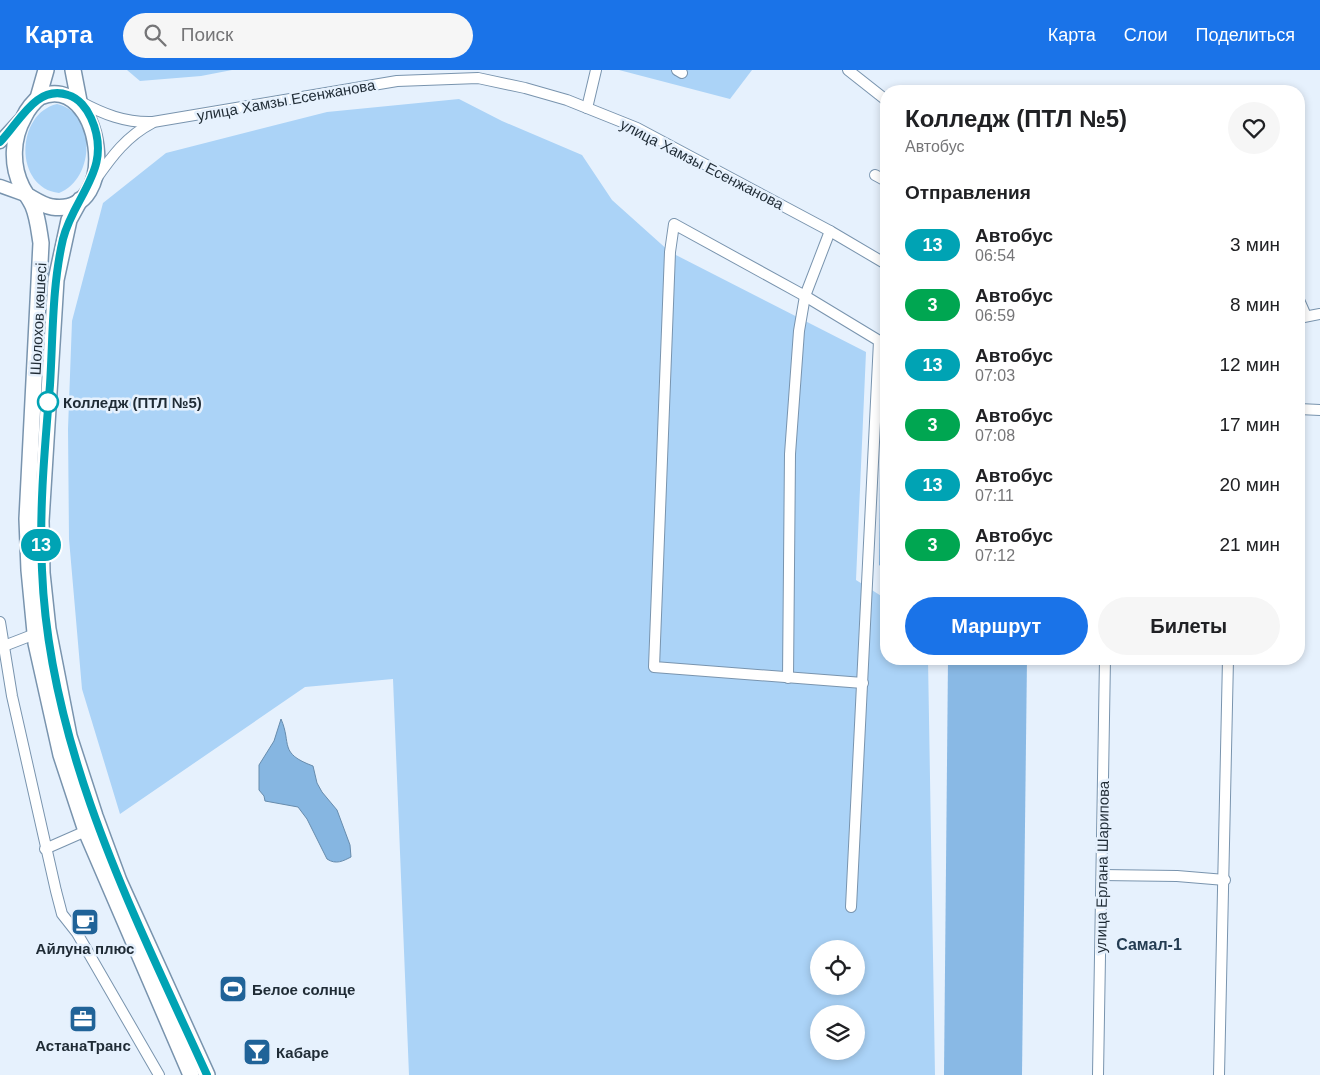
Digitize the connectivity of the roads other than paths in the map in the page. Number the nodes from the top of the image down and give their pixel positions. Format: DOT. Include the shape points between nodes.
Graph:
graph roads {
  1 [pos="46,70"];
  2 [pos="73,70"];
  3 [pos="596,70"];
  4 [pos="848,70"];
  5 [pos="467,74"];
  6 [pos="880,95"];
  7 [pos="38,98"];
  8 [pos="79,101"];
  9 [pos="587,108"];
  10 [pos="26,112"];
  11 [pos="153,122"];
  12 [pos="0,142"];
  13 [pos="875,175"];
  14 [pos="880,178"];
  15 [pos="0,186"];
  16 [pos="28,196"];
  17 [pos="83,197"];
  18 [pos="830,231"];
  19 [pos="880,260"];
  20 [pos="806,296"];
  21 [pos="1320,314"];
  22 [pos="1305,316"];
  23 [pos="880,342"];
  24 [pos="880,379"];
  25 [pos="1305,409"];
  26 [pos="1320,410"];
  27 [pos="0,622"];
  28 [pos="36,634"];
  29 [pos="4,646"];
  30 [pos="1106,665"];
  31 [pos="1228,665"];
  32 [pos="788,678"];
  33 [pos="863,683"];
  34 [pos="93,832"];
  35 [pos="45,849"];
  36 [pos="1102,875"];
  37 [pos="1225,880"];
  38 [pos="851,907"];
  39 [pos="158,1075"];
  40 [pos="191,1075"];
  41 [pos="207,1075"];
  42 [pos="1098,1075"];
  43 [pos="1219,1075"];
  1 -- 7 [label="highway"];
  2 -- 8 [label="highway"];
  3 -- 9 [label="street"];
  4 -- 6 [label="street"];
  5 -- 9 [label="street, улица Хамзы Есенжанова"];
  5 -- 11 [label="street, улица Хамзы Есенжанова" via="397,81"];
  7 -- 8 [label="highway" via="59,92"];
  7 -- 10 [label="highway"];
  8 -- 11 [label="street" via="128,121"];
  8 -- 17 [label="highway" via="92,120 97,151 93,179"];
  9 -- 18 [label="street, улица Хамзы Есенжанова" via="636,128"];
  10 -- 12 [label="main road"];
  10 -- 16 [label="highway" via="16,133 14,153 19,180"];
  11 -- 17 [label="street" via="118,148"];
  13 -- 14 [label="street"];
  15 -- 16 [label="main road"];
  16 -- 17 [label="highway" via="55,207 70,205"];
  16 -- 28 [label="highway, Шолохов көшесі" via="41,243 27,519"];
  17 -- 34 [label="highway, Шолохов көшесі" via="66,229 56,280 40,521 48,629"];
  18 -- 19 [label="street, улица Хамзы Есенжанова"];
  18 -- 20 [label="street"];
  20 -- 23 [label="street"];
  20 -- 32 [label="street" via="799,331 790,454"];
  20 -- 32 [label="street" via="674,224 670,252 654,667"];
  21 -- 22 [label="street"];
  24 -- 33 [label="street"];
  25 -- 26 [label="street"];
  27 -- 29 [label="street"];
  28 -- 29 [label="street"];
  28 -- 34 [label="highway, Шолохов көшесі" via="61,755"];
  29 -- 35 [label="street"];
  30 -- 36 [label="street, улица Ерлана Шарипова"];
  31 -- 37 [label="street"];
  32 -- 33 [label="street"];
  33 -- 38 [label="street"];
  34 -- 35 [label="street"];
  34 -- 40 [label="highway, Шолохов көшесі"];
  34 -- 41 [label="highway, Шолохов көшесі" via="119,881"];
  35 -- 39 [label="street" via="62,914 77,933"];
  36 -- 37 [label="street"];
  36 -- 42 [label="street, улица Ерлана Шарипова"];
  37 -- 43 [label="street"];
}
